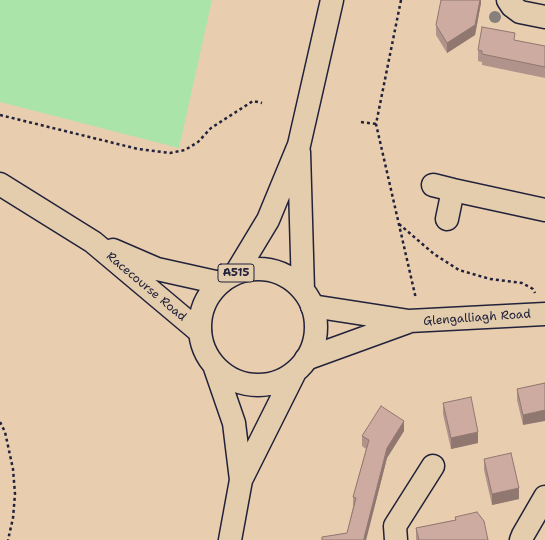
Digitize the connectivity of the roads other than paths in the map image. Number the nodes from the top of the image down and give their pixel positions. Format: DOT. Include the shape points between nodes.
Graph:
graph roads {
  1 [pos="332,0"];
  2 [pos="508,0"];
  3 [pos="545,17"];
  4 [pos="299,145"];
  5 [pos="0,184"];
  6 [pos="545,210"];
  7 [pos="447,219"];
  8 [pos="93,242"];
  9 [pos="228,278"];
  10 [pos="307,298"];
  11 [pos="541,314"];
  12 [pos="415,321"];
  13 [pos="200,332"];
  14 [pos="214,365"];
  15 [pos="301,365"];
  16 [pos="433,466"];
  17 [pos="241,480"];
  18 [pos="545,497"];
  19 [pos="230,540"];
  20 [pos="396,540"];
  21 [pos="521,540"];
  1 -- 4 [label="main road, A515"];
  2 -- 3 [label="main road" via="520,12"];
  4 -- 9 [label="main road, A515" via="268,220"];
  4 -- 10 [label="main road, A515"];
  5 -- 8 [label="main road, Racecourse Road"];
  6 -- 7 [label="main road" via="443,188"];
  8 -- 9 [label="main road, Racecourse Road" via="157,269"];
  8 -- 13 [label="main road, Racecourse Road"];
  9 -- 10 [label="main road, A515" via="254,268 272,270 289,277"];
  9 -- 13 [label="main road, A515" via="207,297 201,314"];
  10 -- 12 [label="main road, Glengalliagh Road"];
  10 -- 15 [label="main road, A515" via="316,324 314,342"];
  11 -- 12 [label="main road, Glengalliagh Road"];
  12 -- 15 [label="main road, Glengalliagh Road"];
  13 -- 14 [label="main road, A515" via="204,350"];
  14 -- 15 [label="main road, A515" via="228,376 244,383 262,385 279,381"];
  14 -- 17 [label="main road, A515" via="234,423"];
  15 -- 17 [label="main road, A515"];
  16 -- 20 [label="main road" via="395,526"];
  17 -- 19 [label="main road, A515"];
  18 -- 21 [label="main road"];
}
